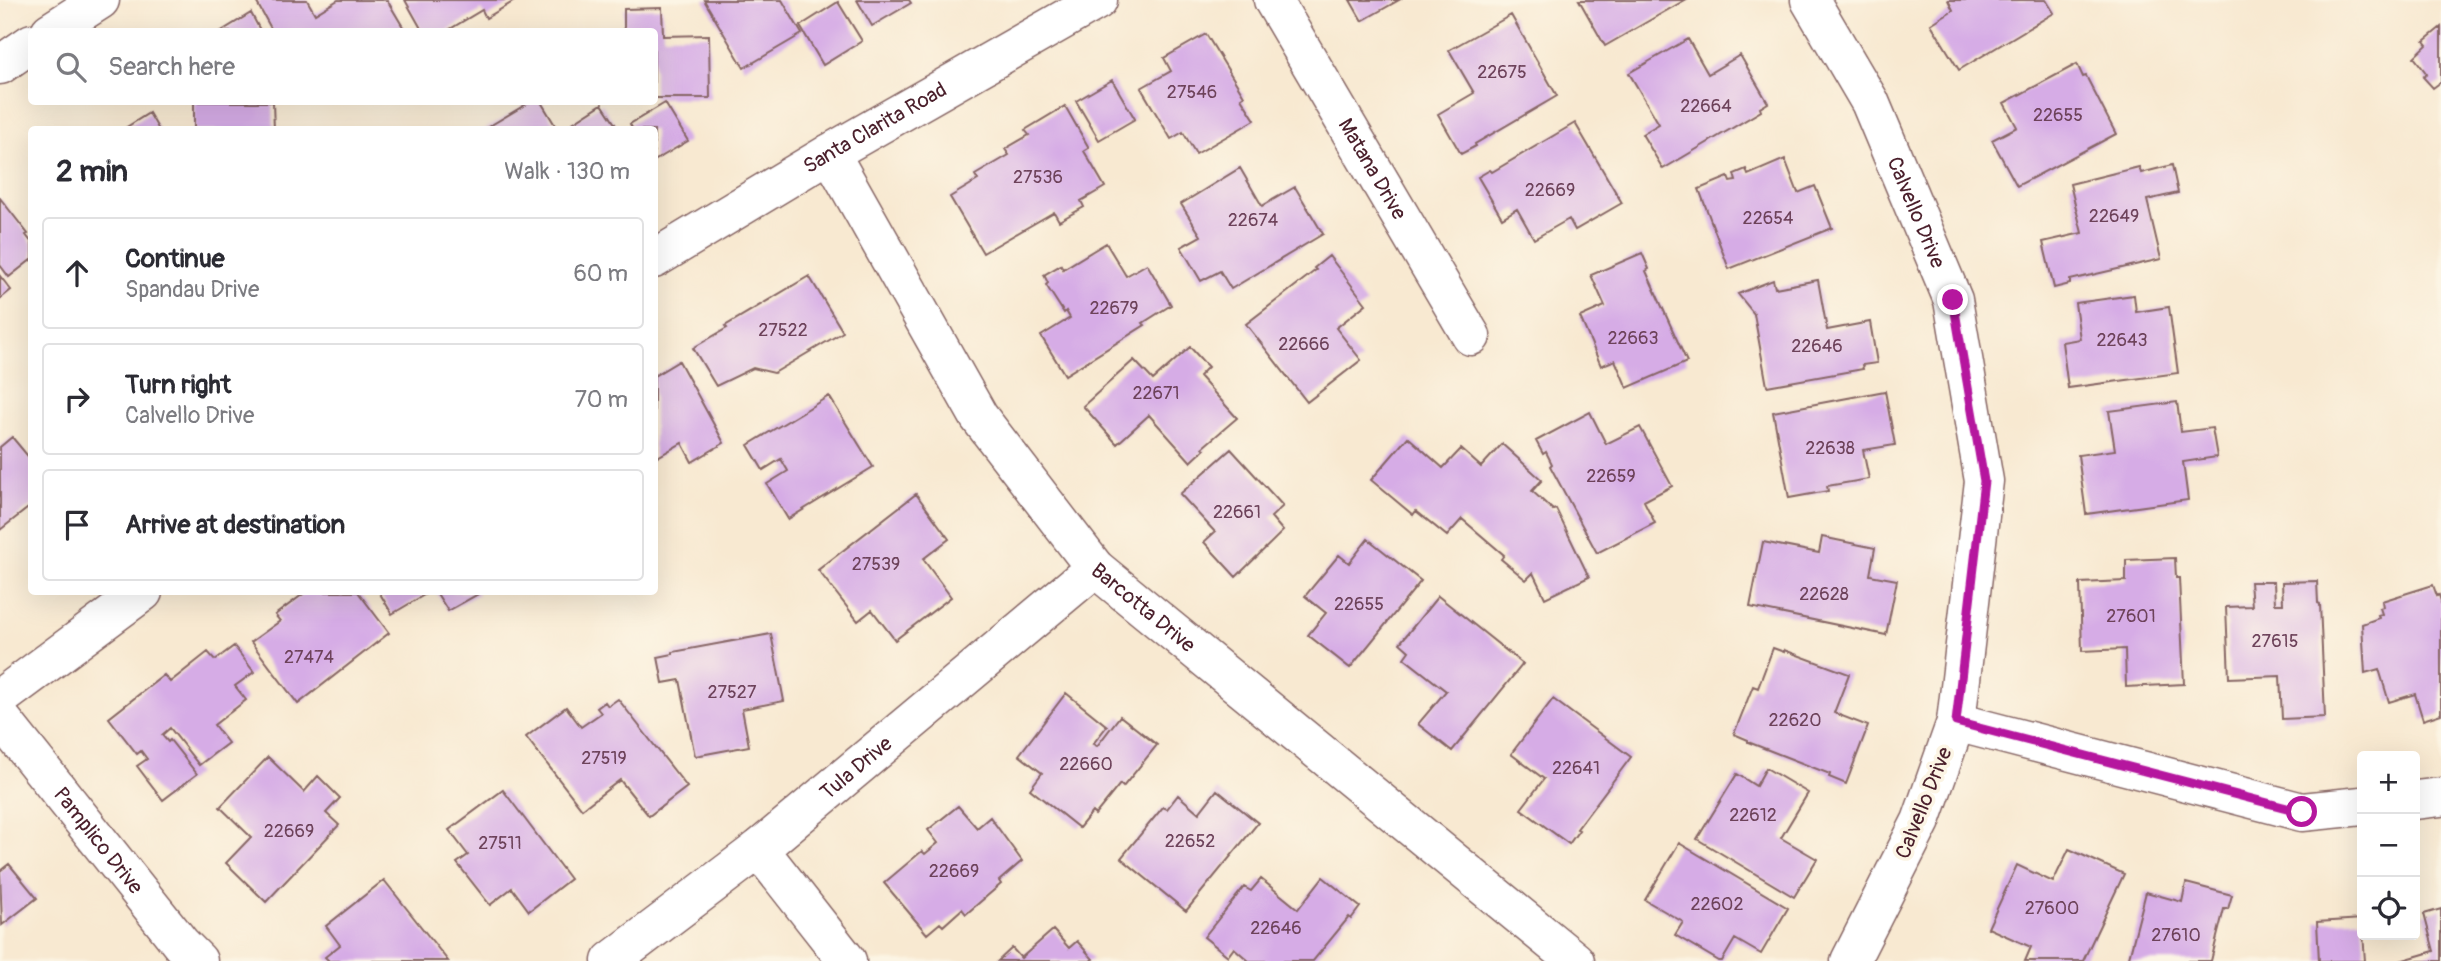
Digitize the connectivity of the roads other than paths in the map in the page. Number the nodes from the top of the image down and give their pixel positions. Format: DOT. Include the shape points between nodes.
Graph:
graph roads {
  1 [pos="100,0"];
  2 [pos="1098,0"];
  3 [pos="1273,0"];
  4 [pos="1810,0"];
  5 [pos="56,28"];
  6 [pos="28,46"];
  7 [pos="0,65"];
  8 [pos="830,153"];
  9 [pos="658,257"];
  10 [pos="1471,336"];
  11 [pos="1095,568"];
  12 [pos="140,595"];
  13 [pos="0,698"];
  14 [pos="0,717"];
  15 [pos="1956,722"];
  16 [pos="2441,797"];
  17 [pos="2420,799"];
  18 [pos="2357,806"];
  19 [pos="759,849"];
  20 [pos="198,961"];
  21 [pos="611,961"];
  22 [pos="847,961"];
  23 [pos="1575,961"];
  24 [pos="1850,961"];
  1 -- 5 [label="street"];
  2 -- 8 [label="street, Santa Clarita Road"];
  3 -- 10 [label="street, Matana Drive"];
  4 -- 15 [label="street, Calvello Drive" via="1870,102 1953,300 1984,481"];
  6 -- 7 [label="street"];
  8 -- 9 [label="street, Santa Clarita Road"];
  8 -- 11 [label="street, Barcotta Drive" via="979,416"];
  11 -- 19 [label="street, Tula Drive"];
  11 -- 23 [label="street, Barcotta Drive"];
  12 -- 13 [label="street"];
  14 -- 20 [label="street, Pamplico Drive"];
  15 -- 18 [label="street" via="2302,812"];
  15 -- 24 [label="street, Calvello Drive" via="1921,821"];
  16 -- 17 [label="street"];
  19 -- 21 [label="street, Tula Drive"];
  19 -- 22 [label="street"];
}
